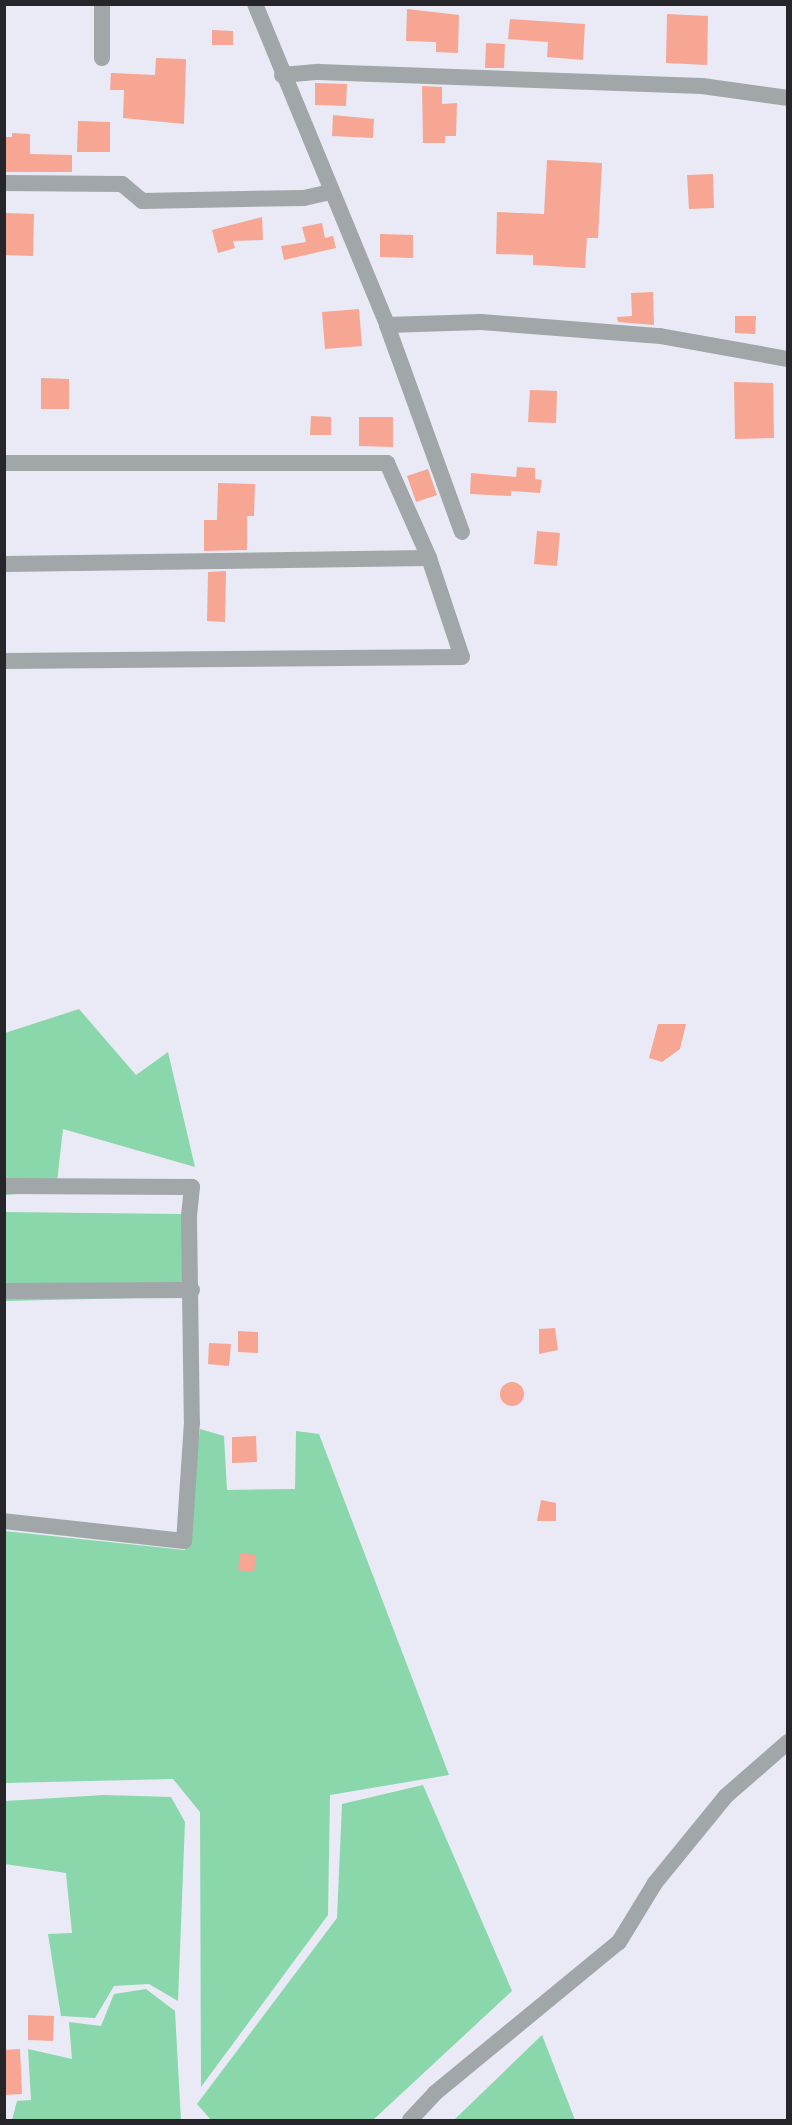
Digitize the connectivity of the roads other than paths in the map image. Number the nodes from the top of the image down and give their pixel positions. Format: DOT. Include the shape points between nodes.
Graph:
graph roads {
  1 [pos="102,4"];
  2 [pos="255,4"];
  3 [pos="102,58"];
  4 [pos="282,75"];
  5 [pos="788,98"];
  6 [pos="4,183"];
  7 [pos="330,192"];
  8 [pos="387,325"];
  9 [pos="788,359"];
  10 [pos="4,464"];
  11 [pos="462,532"];
  12 [pos="429,558"];
  13 [pos="4,564"];
  14 [pos="4,661"];
  15 [pos="4,1186"];
  16 [pos="192,1290"];
  17 [pos="4,1291"];
  18 [pos="4,1521"];
  19 [pos="788,1742"];
  20 [pos="410,2121"];
  1 -- 3 [label="street"];
  2 -- 4 [label="street"];
  4 -- 5 [label="street" via="319,72 702,86"];
  4 -- 7 [label="street"];
  6 -- 7 [label="street" via="122,184 142,201 304,198"];
  7 -- 8 [label="street"];
  8 -- 9 [label="street" via="481,322 660,336"];
  8 -- 11 [label="street"];
  10 -- 12 [label="street" via="387,463"];
  12 -- 13 [label="street"];
  12 -- 14 [label="street" via="462,657"];
  15 -- 16 [label="street" via="192,1187"];
  16 -- 17 [label="street"];
  16 -- 18 [label="street" via="192,1422 184,1541"];
  19 -- 20 [label="street" via="726,1796 655,1883 619,1942 435,2093"];
}
